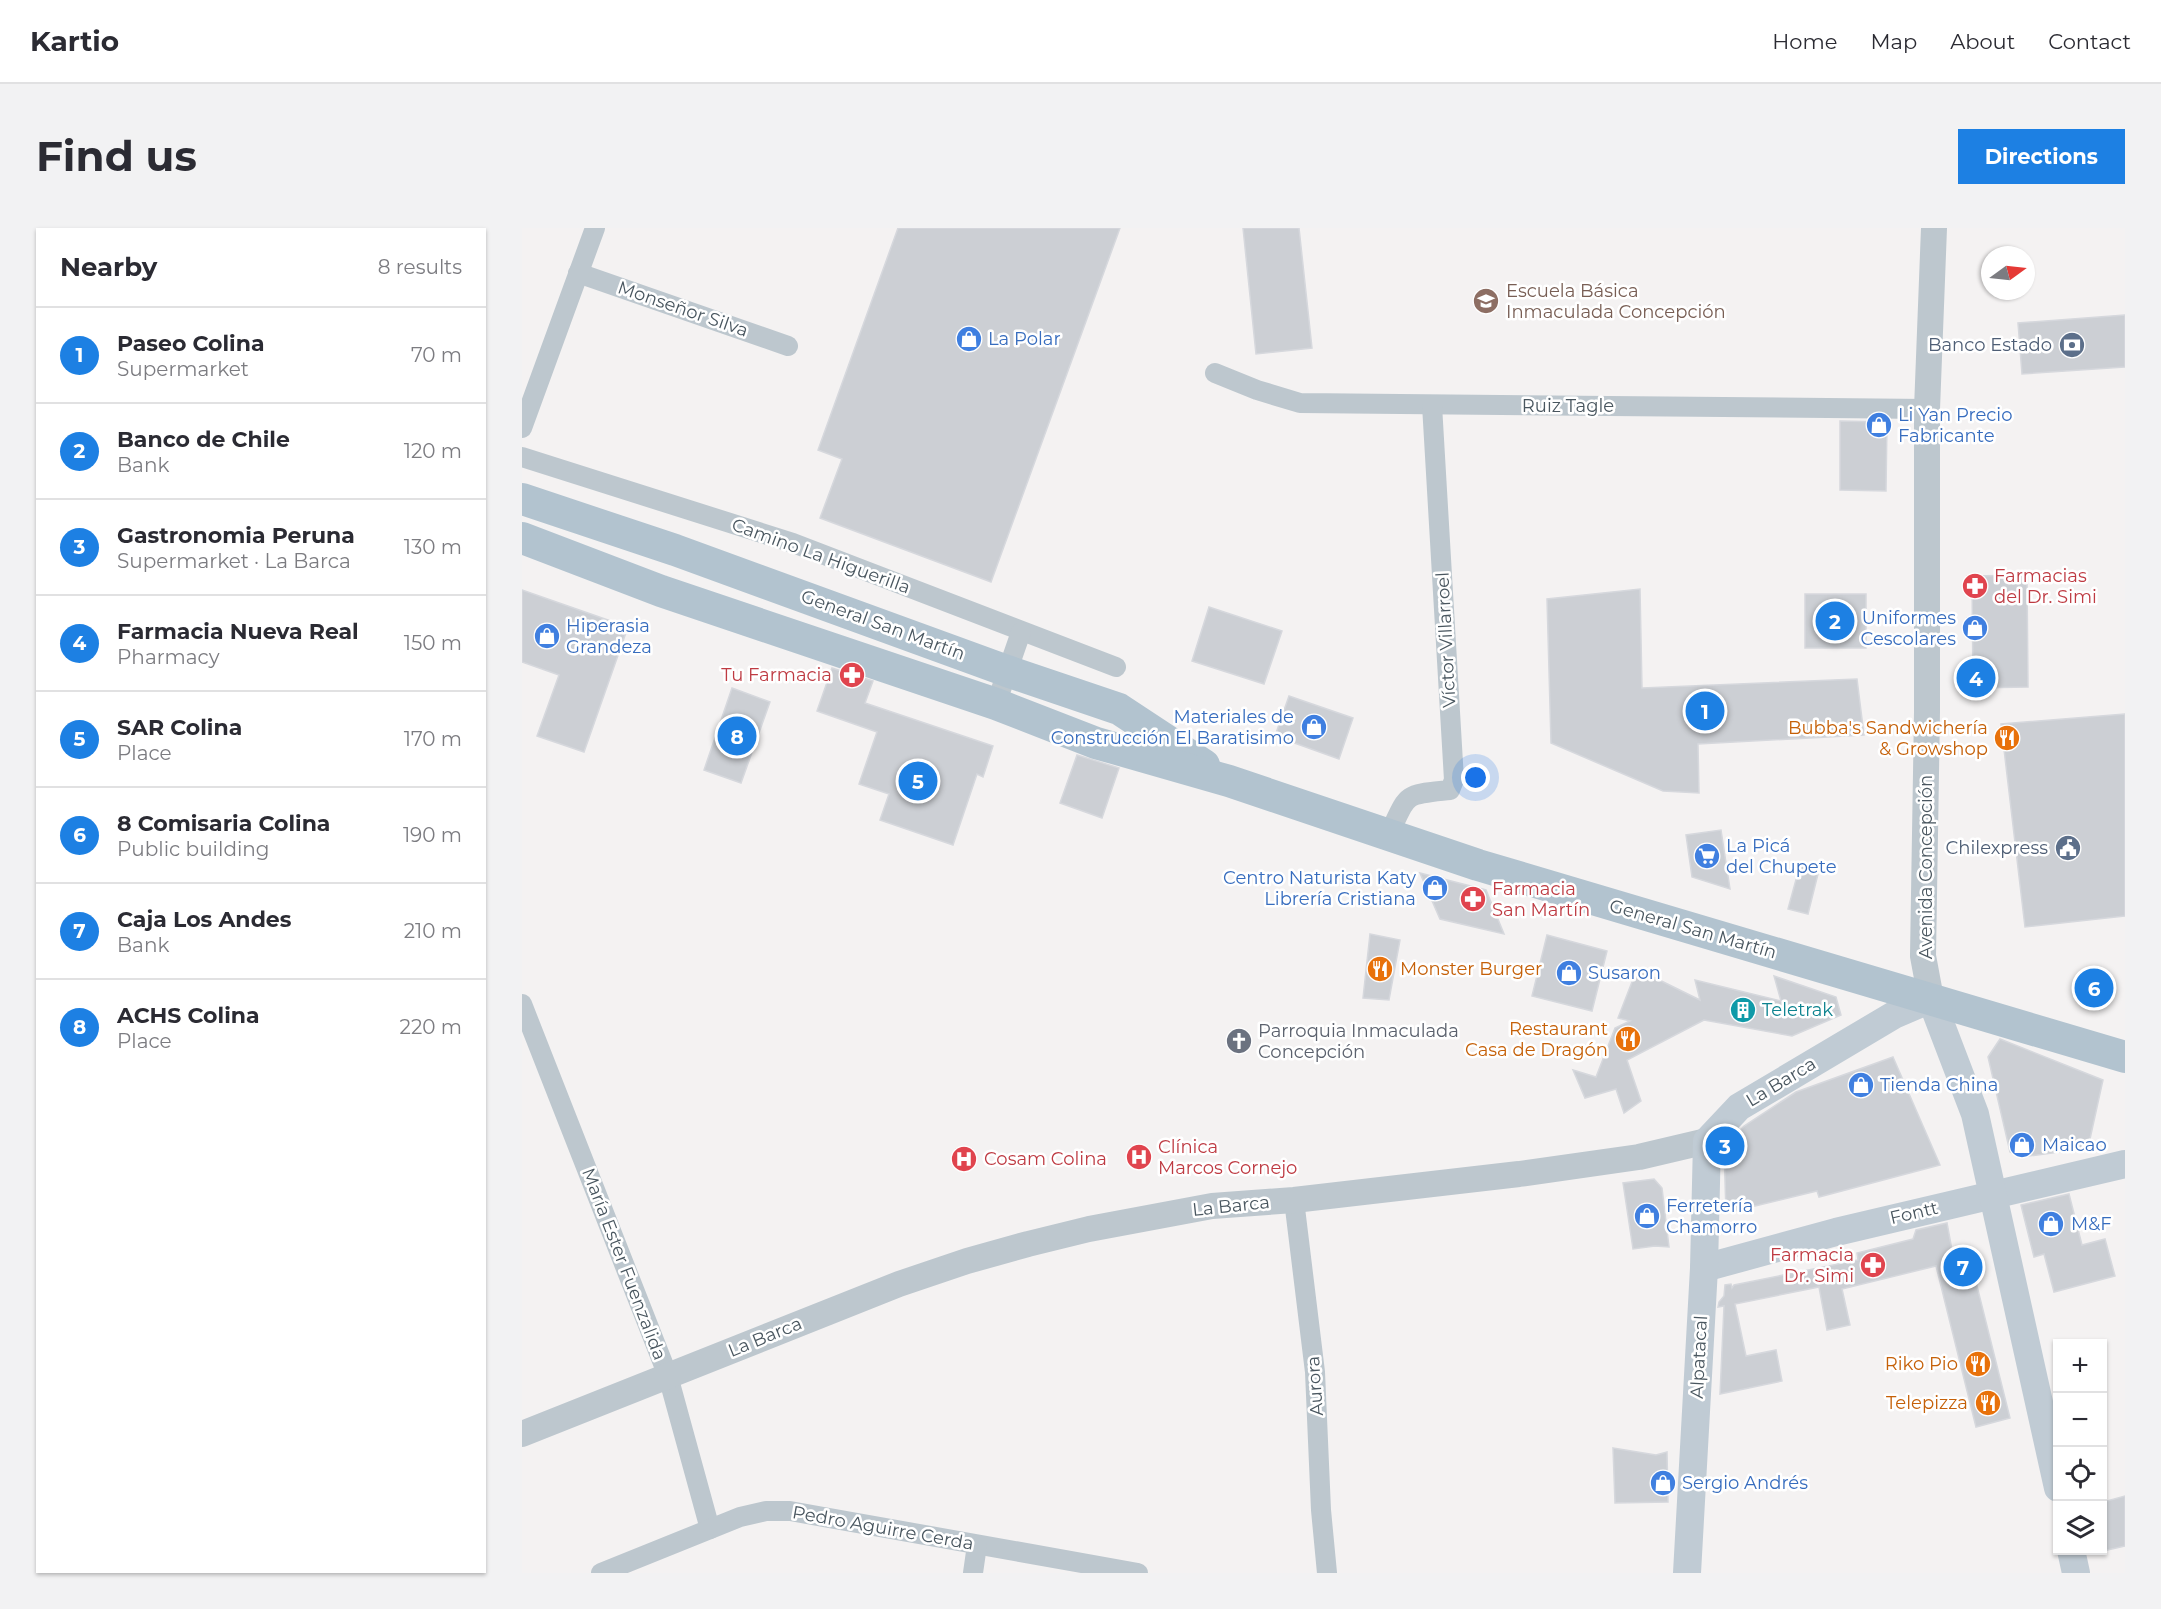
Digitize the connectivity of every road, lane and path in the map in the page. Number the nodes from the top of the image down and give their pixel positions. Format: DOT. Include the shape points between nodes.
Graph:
graph roads {
  1 [pos="595,228"];
  2 [pos="1934,228"];
  3 [pos="578,273"];
  4 [pos="788,346"];
  5 [pos="1215,373"];
  6 [pos="1432,405"];
  7 [pos="1927,409"];
  8 [pos="522,428"];
  9 [pos="522,457"];
  10 [pos="522,499"];
  11 [pos="522,538"];
  12 [pos="1021,632"];
  13 [pos="1116,667"];
  14 [pos="1008,671"];
  15 [pos="996,704"];
  16 [pos="1229,781"];
  17 [pos="1389,834"];
  18 [pos="1931,999"];
  19 [pos="522,1004"];
  20 [pos="2125,1057"];
  21 [pos="1707,1141"];
  22 [pos="2125,1164"];
  23 [pos="1993,1195"];
  24 [pos="1294,1200"];
  25 [pos="1704,1268"];
  26 [pos="668,1376"];
  27 [pos="522,1434"];
  28 [pos="2053,1465"];
  29 [pos="710,1529"];
  30 [pos="978,1545"];
  31 [pos="2072,1555"];
  32 [pos="601,1573"];
  33 [pos="973,1573"];
  34 [pos="1138,1573"];
  35 [pos="1326,1573"];
  36 [pos="1687,1573"];
  37 [pos="2076,1573"];
  1 -- 3 [label="street"];
  2 -- 7 [label="street, Avenida Concepción"];
  3 -- 4 [label="street, Monseñor Silva"];
  3 -- 8 [label="street"];
  5 -- 6 [label="street, Ruiz Tagle" via="1300,403"];
  6 -- 7 [label="street, Ruiz Tagle"];
  6 -- 17 [label="street, Víctor Villarroel" via="1454,780 1450,790 1409,796"];
  7 -- 18 [label="street, Avenida Concepción" via="1923,956"];
  9 -- 12 [label="street, Camino La Higuerilla" via="793,543"];
  10 -- 14 [label="main road, General San Martín"];
  11 -- 15 [label="main road, General San Martín" via="661,591"];
  12 -- 13 [label="street, Camino La Higuerilla"];
  12 -- 14 [label="street"];
  14 -- 15 [label="street"];
  14 -- 16 [label="main road, General San Martín" via="1119,709"];
  15 -- 16 [label="main road, General San Martín" via="1096,743"];
  16 -- 17 [label="main road, General San Martín"];
  17 -- 18 [label="main road, General San Martín" via="1489,869"];
  18 -- 20 [label="main road, General San Martín"];
  18 -- 21 [label="main road, La Barca" via="1894,1015 1739,1107"];
  18 -- 23 [label="main road, Avenida Concepción" via="1975,1114"];
  19 -- 26 [label="street, María Ester Fuenzalida"];
  21 -- 24 [label="street, La Barca" via="1639,1157 1530,1173"];
  21 -- 25 [label="main road, Alpatacal"];
  22 -- 23 [label="main road, Fontt"];
  23 -- 25 [label="main road, Fontt"];
  23 -- 28 [label="main road, Avenida Concepción"];
  24 -- 26 [label="street, La Barca" via="1202,1208 1089,1229 967,1261"];
  24 -- 35 [label="street, Aurora" via="1315,1372"];
  25 -- 36 [label="main road, Alpatacal"];
  26 -- 27 [label="street, La Barca"];
  26 -- 29 [label="street, María Ester Fuenzalida"];
  29 -- 30 [label="street, Pedro Aguirre Cerda" via="766,1511 790,1511"];
  29 -- 32 [label="street, Pedro Aguirre Cerda"];
  30 -- 33 [label="street"];
  30 -- 34 [label="street, Pedro Aguirre Cerda"];
  31 -- 37 [label="main road"];
}
